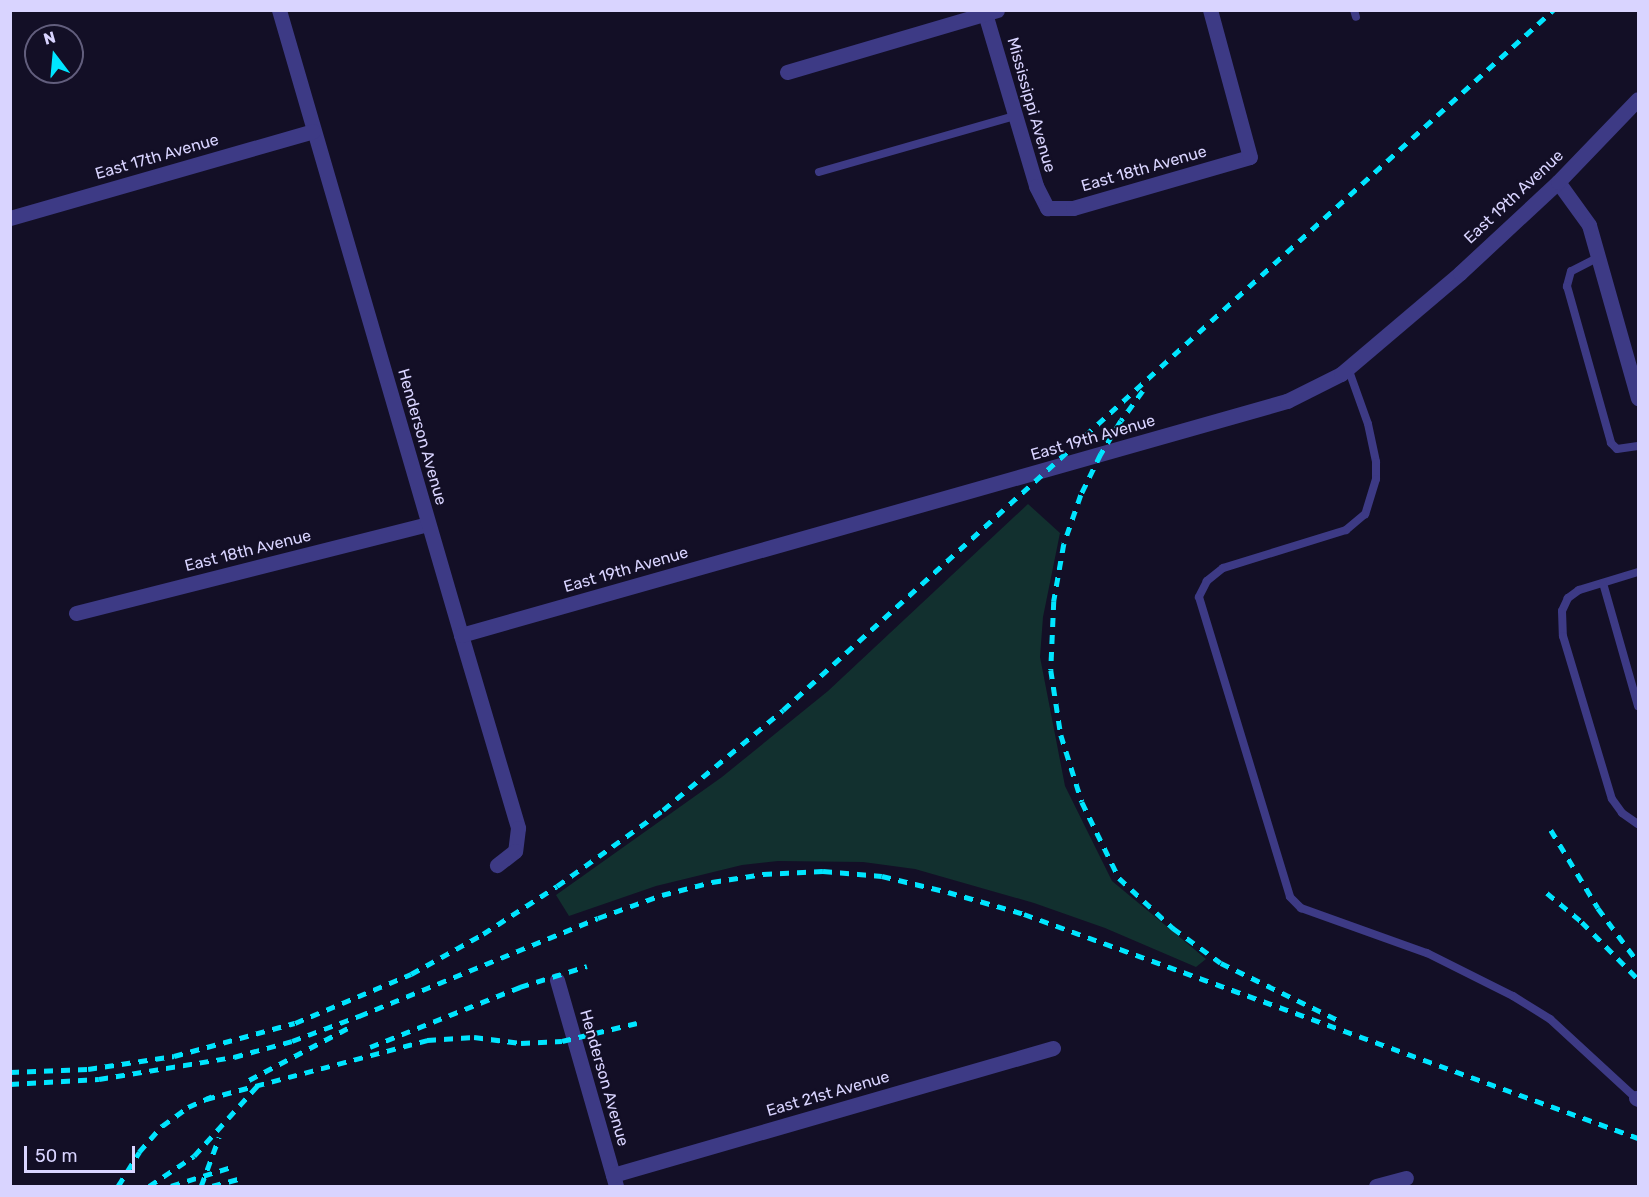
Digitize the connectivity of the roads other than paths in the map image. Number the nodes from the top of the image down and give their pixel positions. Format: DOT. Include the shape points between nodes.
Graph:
graph roads {
  1 [pos="279,10"];
  2 [pos="1209,10"];
  3 [pos="989,12"];
  4 [pos="787,72"];
  5 [pos="1638,99"];
  6 [pos="1014,116"];
  7 [pos="313,131"];
  8 [pos="819,172"];
  9 [pos="1558,182"];
  10 [pos="1047,208"];
  11 [pos="10,218"];
  12 [pos="1599,258"];
  13 [pos="1348,368"];
  14 [pos="1638,398"];
  15 [pos="1638,446"];
  16 [pos="428,524"];
  17 [pos="1638,572"];
  18 [pos="1603,583"];
  19 [pos="76,613"];
  20 [pos="461,635"];
  21 [pos="1638,706"];
  22 [pos="1638,824"];
  23 [pos="497,865"];
  24 [pos="557,980"];
  25 [pos="1053,1048"];
  26 [pos="1637,1098"];
  27 [pos="1406,1178"];
  28 [pos="614,1181"];
  29 [pos="1376,1186"];
  1 -- 7 [label="street, Henderson Avenue"];
  2 -- 10 [label="street, East 18th Avenue" via="1250,157 1073,208"];
  3 -- 4 [label="street"];
  3 -- 6 [label="street, Mississippi Avenue"];
  5 -- 9 [label="street, East 19th Avenue"];
  6 -- 8 [label="lane"];
  6 -- 10 [label="street, Mississippi Avenue"];
  7 -- 11 [label="street, East 17th Avenue"];
  7 -- 16 [label="street, Henderson Avenue"];
  9 -- 12 [label="street" via="1589,225"];
  9 -- 13 [label="street, East 19th Avenue" via="1460,273"];
  12 -- 14 [label="street"];
  12 -- 15 [label="lane" via="1571,271 1567,286 1611,443 1617,449"];
  13 -- 20 [label="street, East 19th Avenue" via="1320,386 1258,410"];
  13 -- 26 [label="lane" via="1368,424 1376,462 1376,479 1365,514 1346,530 1223,568 1208,581 1199,597 1290,897 1301,908 1426,953 1514,996 1550,1019"];
  16 -- 19 [label="street, East 18th Avenue"];
  16 -- 20 [label="street, Henderson Avenue"];
  17 -- 18 [label="lane"];
  18 -- 21 [label="lane"];
  18 -- 22 [label="lane" via="1579,590 1568,598 1562,612 1563,636 1612,799 1622,813"];
  20 -- 23 [label="street, Henderson Avenue" via="518,828 515,851"];
  24 -- 28 [label="street, Henderson Avenue"];
  25 -- 28 [label="street, East 21st Avenue"];
  27 -- 29 [label="street"];
}
